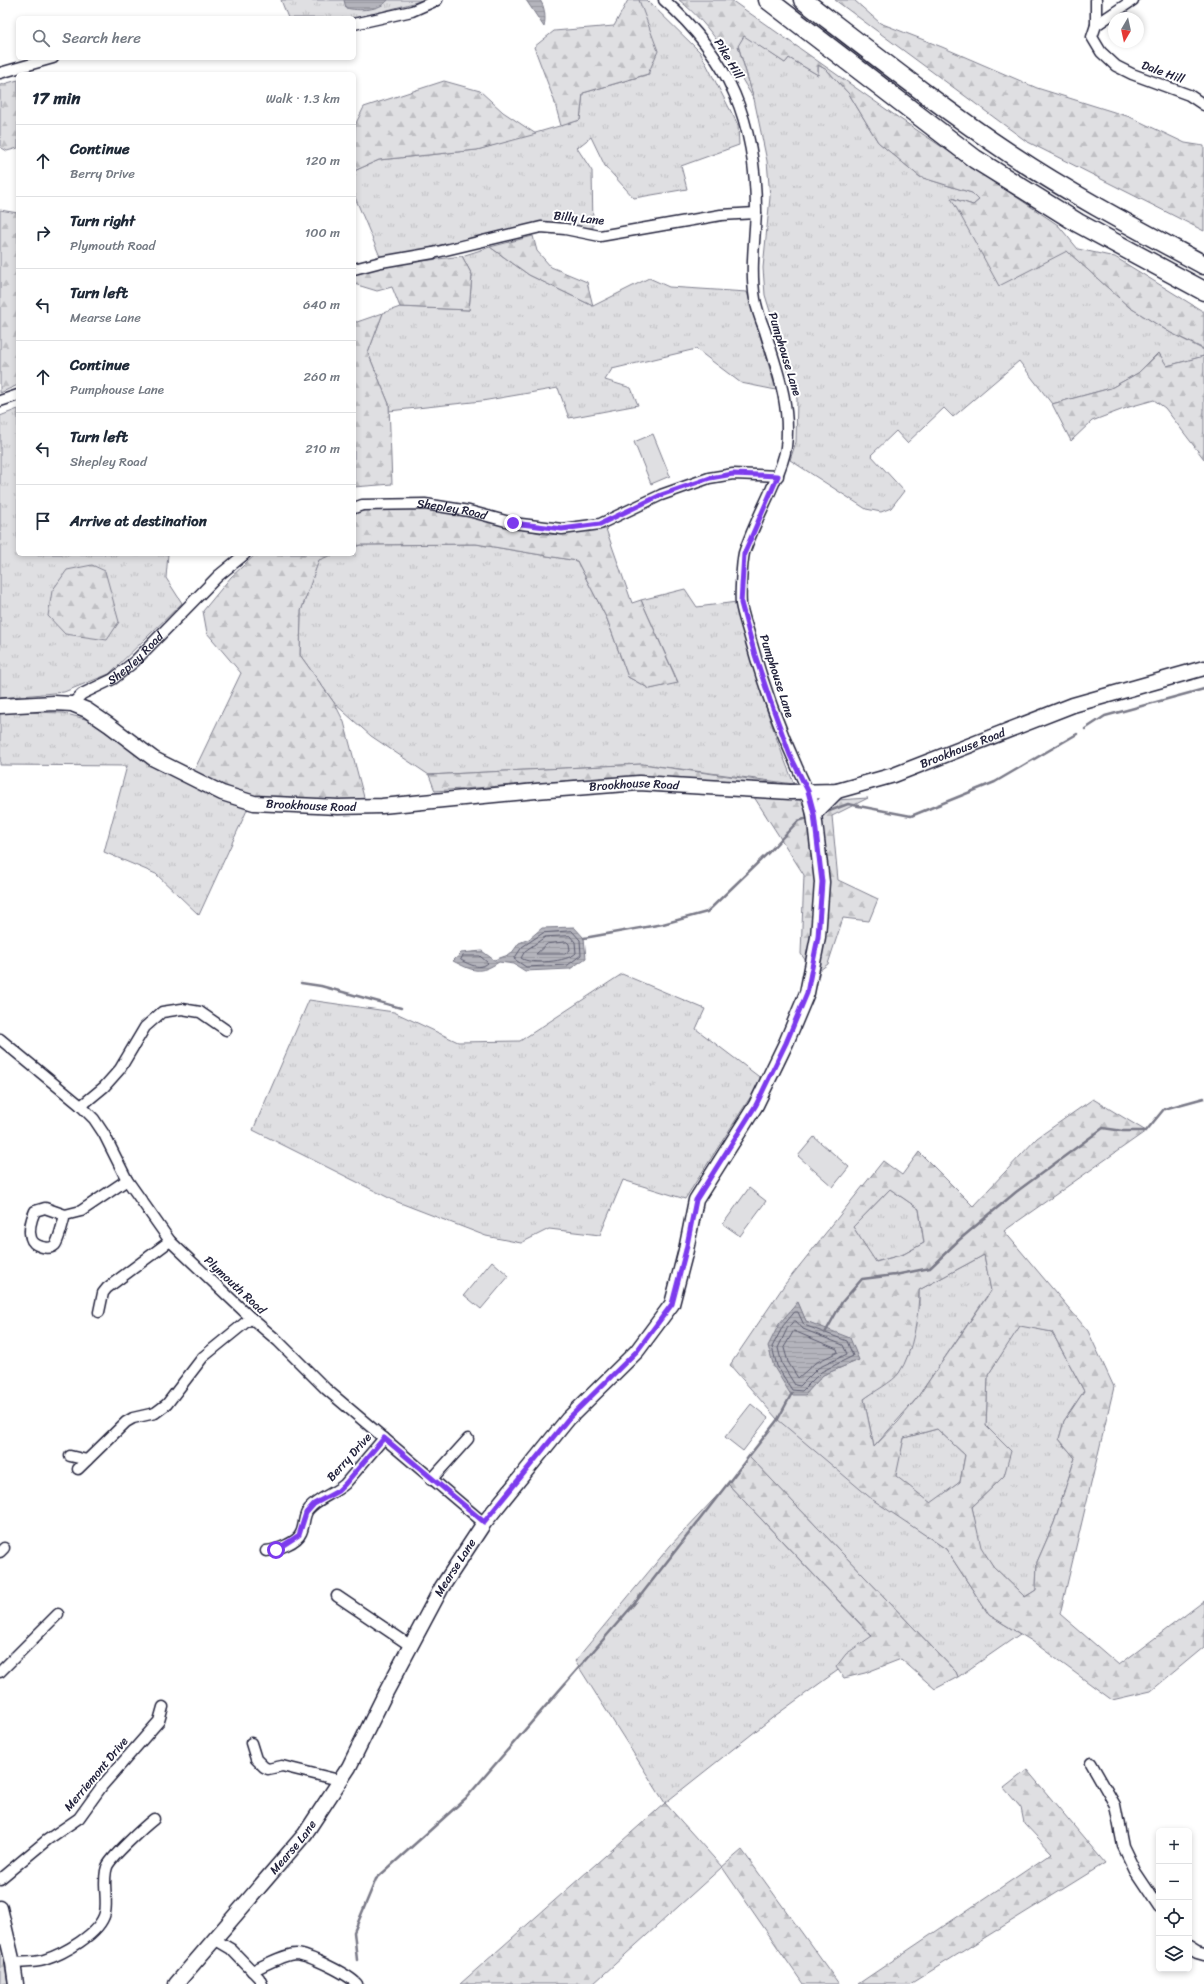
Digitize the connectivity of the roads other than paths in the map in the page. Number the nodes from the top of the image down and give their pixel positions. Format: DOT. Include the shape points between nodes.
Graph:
graph roads {
  1 [pos="437,0"];
  2 [pos="664,0"];
  3 [pos="768,0"];
  4 [pos="803,0"];
  5 [pos="1096,0"];
  6 [pos="1133,0"];
  7 [pos="356,24"];
  8 [pos="1096,25"];
  9 [pos="46,60"];
  10 [pos="0,73"];
  11 [pos="1204,105"];
  12 [pos="750,145"];
  13 [pos="756,213"];
  14 [pos="1204,265"];
  15 [pos="356,268"];
  16 [pos="1204,291"];
  17 [pos="16,396"];
  18 [pos="0,401"];
  19 [pos="778,476"];
  20 [pos="356,507"];
  21 [pos="243,556"];
  22 [pos="1204,668"];
  23 [pos="72,704"];
  24 [pos="0,706"];
  25 [pos="808,791"];
  26 [pos="837,791"];
  27 [pos="814,814"];
  28 [pos="226,1030"];
  29 [pos="0,1039"];
  30 [pos="81,1106"];
  31 [pos="127,1180"];
  32 [pos="65,1215"];
  33 [pos="170,1241"];
  34 [pos="99,1312"];
  35 [pos="250,1318"];
  36 [pos="384,1438"];
  37 [pos="468,1440"];
  38 [pos="70,1456"];
  39 [pos="87,1460"];
  40 [pos="78,1469"];
  41 [pos="431,1480"];
  42 [pos="484,1522"];
  43 [pos="266,1551"];
  44 [pos="337,1596"];
  45 [pos="58,1614"];
  46 [pos="411,1646"];
  47 [pos="0,1672"];
  48 [pos="163,1707"];
  49 [pos="251,1743"];
  50 [pos="1091,1763"];
  51 [pos="339,1780"];
  52 [pos="154,1819"];
  53 [pos="0,1879"];
  54 [pos="1156,1903"];
  55 [pos="0,1908"];
  56 [pos="214,1939"];
  57 [pos="1192,1950"];
  58 [pos="1204,1955"];
  59 [pos="13,1963"];
  60 [pos="252,1970"];
  61 [pos="16,1984"];
  62 [pos="176,1984"];
  63 [pos="262,1984"];
  64 [pos="357,1984"];
  1 -- 7 [label="street" via="412,11"];
  2 -- 12 [label="street, Pike Hill" via="687,20 714,56 741,108"];
  3 -- 16 [label="highway" via="976,159 1078,223"];
  4 -- 14 [label="highway" via="1013,156 1108,213"];
  5 -- 8 [label="street, Dale Hill"];
  6 -- 8 [label="street"];
  8 -- 11 [label="street, Dale Hill" via="1092,37 1101,52 1116,66 1189,95"];
  9 -- 10 [label="street"];
  12 -- 13 [label="street, Pumphouse Lane" via="756,184"];
  13 -- 15 [label="street, Billy Lane" via="721,215 600,236 541,227"];
  13 -- 19 [label="street, Pumphouse Lane" via="752,273 755,301 783,386 788,420 786,449"];
  17 -- 18 [label="street"];
  19 -- 20 [label="street, Shepley Road" via="733,474 710,478 661,495 600,524 562,529 513,523 469,511 425,504"];
  19 -- 25 [label="street, Pumphouse Lane" via="744,554 741,603 770,700 790,755"];
  21 -- 23 [label="street, Shepley Road" via="218,576 134,662 113,678 82,694"];
  22 -- 26 [label="street, Brookhouse Road" via="1073,704 894,775"];
  23 -- 24 [label="street"];
  23 -- 25 [label="street, Brookhouse Road" via="87,710 144,752 178,773 222,794 254,803 338,807 382,806 639,783"];
  25 -- 26 [label="street, Brookhouse Road"];
  25 -- 27 [label="street, Mearse Lane"];
  26 -- 27 [label="street"];
  27 -- 42 [label="street, Mearse Lane" via="822,882 818,937 807,993 756,1105 696,1200 672,1304 637,1351 568,1419"];
  28 -- 30 [label="street" via="200,1012 182,1009 162,1012 146,1027 120,1069 104,1087"];
  29 -- 30 [label="street, Plymouth Road"];
  30 -- 31 [label="street, Plymouth Road" via="104,1134"];
  31 -- 32 [label="street" via="81,1211"];
  31 -- 33 [label="street, Plymouth Road"];
  33 -- 34 [label="street" via="107,1288 103,1293"];
  33 -- 35 [label="street, Plymouth Road"];
  35 -- 36 [label="street, Plymouth Road" via="278,1341 326,1389"];
  35 -- 39 [label="street" via="202,1357 167,1404 155,1413 126,1422"];
  36 -- 41 [label="street, Plymouth Road"];
  36 -- 43 [label="street, Berry Drive" via="338,1491 308,1510 299,1535 281,1549"];
  37 -- 41 [label="street"];
  38 -- 39 [label="street"];
  39 -- 40 [label="street"];
  41 -- 42 [label="street, Plymouth Road"];
  42 -- 46 [label="street, Mearse Lane" via="442,1587"];
  44 -- 46 [label="street"];
  45 -- 47 [label="street"];
  46 -- 51 [label="street, Mearse Lane" via="349,1767"];
  48 -- 53 [label="street, Merriemont Drive" via="159,1721 102,1786 79,1818 46,1840"];
  49 -- 51 [label="street" via="256,1759 268,1769 282,1766"];
  50 -- 54 [label="street" via="1115,1805 1124,1846 1135,1871"];
  51 -- 56 [label="street, Mearse Lane" via="305,1834"];
  52 -- 59 [label="street" via="140,1830 107,1866 105,1913 100,1925 91,1934 61,1953 43,1960"];
  55 -- 59 [label="street"];
  56 -- 60 [label="street" via="231,1950"];
  56 -- 62 [label="street, Mearse Lane"];
  57 -- 58 [label="street"];
  59 -- 61 [label="street"];
  60 -- 63 [label="street"];
  60 -- 64 [label="street" via="296,1954 334,1969"];
}
